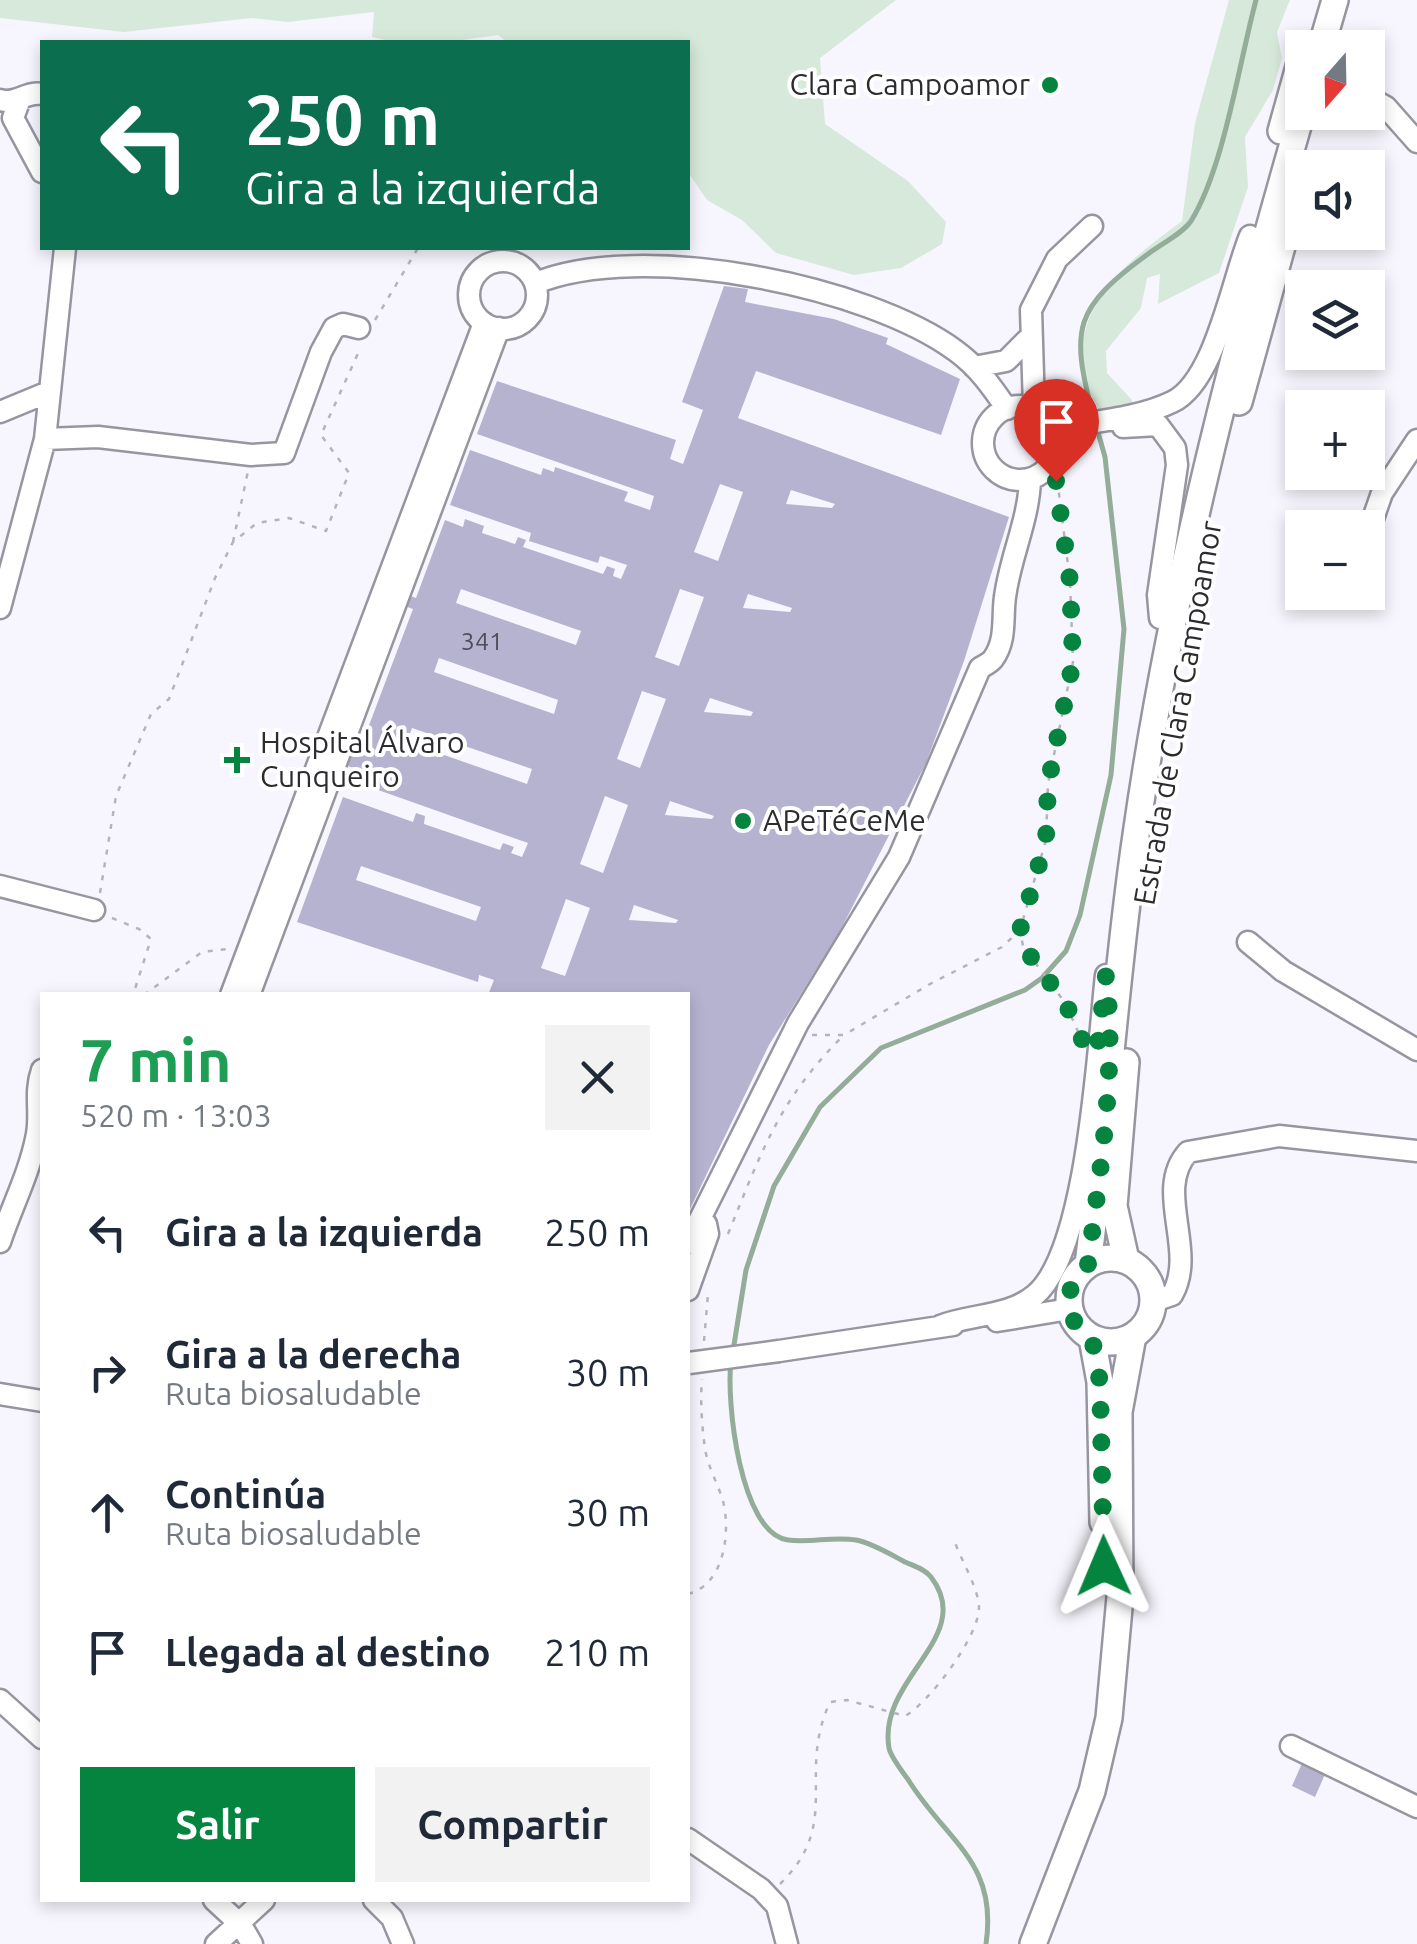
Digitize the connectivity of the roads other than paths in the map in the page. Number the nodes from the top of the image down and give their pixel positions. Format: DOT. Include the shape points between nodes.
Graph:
graph roads {
  1 [pos="1318,0"];
  2 [pos="1335,0"];
  3 [pos="1352,0"];
  4 [pos="1310,30"];
  5 [pos="1326,30"];
  6 [pos="1343,30"];
  7 [pos="40,94"];
  8 [pos="7,101"];
  9 [pos="1385,106"];
  10 [pos="1285,115"];
  11 [pos="17,127"];
  12 [pos="1297,130"];
  13 [pos="40,140"];
  14 [pos="1417,142"];
  15 [pos="40,169"];
  16 [pos="1092,226"];
  17 [pos="1250,236"];
  18 [pos="1285,236"];
  19 [pos="65,250"];
  20 [pos="505,254"];
  21 [pos="536,283"];
  22 [pos="492,326"];
  23 [pos="362,337"];
  24 [pos="1028,339"];
  25 [pos="974,367"];
  26 [pos="46,393"];
  27 [pos="1007,408"];
  28 [pos="1034,408"];
  29 [pos="0,412"];
  30 [pos="1139,418"];
  31 [pos="1060,437"];
  32 [pos="45,439"];
  33 [pos="1417,440"];
  34 [pos="1030,479"];
  35 [pos="1376,510"];
  36 [pos="0,608"];
  37 [pos="1160,618"];
  38 [pos="0,886"];
  39 [pos="94,910"];
  40 [pos="1248,942"];
  41 [pos="1106,975"];
  42 [pos="232,992"];
  43 [pos="250,992"];
  44 [pos="1112,1027"];
  45 [pos="1417,1050"];
  46 [pos="40,1076"];
  47 [pos="1417,1151"];
  48 [pos="706,1224"];
  49 [pos="690,1239"];
  50 [pos="0,1242"];
  51 [pos="1126,1260"];
  52 [pos="1088,1264"];
  53 [pos="698,1289"];
  54 [pos="1154,1302"];
  55 [pos="1069,1308"];
  56 [pos="940,1326"];
  57 [pos="1134,1336"];
  58 [pos="1092,1338"];
  59 [pos="692,1363"];
  60 [pos="0,1394"];
  61 [pos="40,1401"];
  62 [pos="0,1700"];
  63 [pos="36,1719"];
  64 [pos="1291,1746"];
  65 [pos="1417,1807"];
  66 [pos="690,1840"];
  67 [pos="216,1902"];
  68 [pos="262,1902"];
  69 [pos="376,1902"];
  70 [pos="241,1925"];
  71 [pos="216,1944"];
  72 [pos="252,1944"];
  73 [pos="403,1944"];
  74 [pos="786,1944"];
  75 [pos="1014,1944"];
  76 [pos="1033,1944"];
  1 -- 4 [label="main road"];
  2 -- 5 [label="main road"];
  3 -- 6 [label="main road"];
  7 -- 8 [label="street"];
  8 -- 11 [label="street"];
  9 -- 14 [label="street"];
  10 -- 17 [label="main road, Estrada de Clara Campoamor"];
  11 -- 13 [label="street"];
  11 -- 15 [label="street"];
  12 -- 44 [label="main road, Estrada de Clara Campoamor" via="1184,563 1148,756"];
  16 -- 24 [label="street" via="1043,279"];
  17 -- 30 [label="street" via="1200,379"];
  17 -- 37 [label="main road, Estrada de Clara Campoamor"];
  18 -- 51 [label="main road, Estrada de Clara Campoamor" via="1235,417 1168,740 1130,1016 1114,1206"];
  19 -- 26 [label="street"];
  20 -- 21 [label="street"];
  20 -- 22 [label="street" via="482,268 470,287 473,310"];
  21 -- 22 [label="street" via="532,313 517,326"];
  21 -- 25 [label="street" via="615,266 758,275 935,337"];
  22 -- 42 [label="street"];
  22 -- 43 [label="street"];
  23 -- 32 [label="street" via="343,324 328,338 284,453 98,437"];
  24 -- 25 [label="street" via="1006,361"];
  24 -- 28 [label="street"];
  25 -- 27 [label="street"];
  26 -- 29 [label="street"];
  26 -- 32 [label="street"];
  27 -- 28 [label="street"];
  27 -- 34 [label="street" via="990,421 984,448 1004,476"];
  28 -- 31 [label="street"];
  30 -- 31 [label="street"];
  30 -- 37 [label="street" via="1169,436 1177,465"];
  31 -- 34 [label="street" via="1043,473"];
  32 -- 36 [label="street"];
  33 -- 35 [label="street"];
  34 -- 49 [label="street" via="1004,598 1008,618 994,659 980,668 900,857 794,1029"];
  37 -- 41 [label="main road, Estrada de Clara Campoamor"];
  38 -- 39 [label="street"];
  40 -- 45 [label="street" via="1283,971"];
  41 -- 44 [label="main road, Estrada de Clara Campoamor"];
  41 -- 56 [label="street" via="1070,1226 1050,1277 1034,1296 1006,1310"];
  44 -- 52 [label="main road, Estrada de Clara Campoamor"];
  46 -- 50 [label="street" via="36,1139"];
  47 -- 54 [label="street" via="1279,1136 1188,1152 1179,1165 1175,1199 1181,1279 1172,1294"];
  48 -- 53 [label="street"];
  51 -- 52 [label="main road"];
  51 -- 54 [label="main road, Estrada de Clara Campoamor" via="1146,1276"];
  52 -- 55 [label="main road, Estrada de Clara Campoamor" via="1072,1284"];
  54 -- 57 [label="main road"];
  55 -- 56 [label="street"];
  55 -- 58 [label="main road"];
  56 -- 59 [label="street, bridge"];
  57 -- 58 [label="main road" via="1120,1342"];
  57 -- 76 [label="main road" via="1120,1412 1120,1597 1109,1718 1092,1790"];
  58 -- 75 [label="main road" via="1100,1400 1101,1658 1076,1785"];
  60 -- 61 [label="street"];
  62 -- 63 [label="street"];
  64 -- 65 [label="street"];
  66 -- 74 [label="street" via="768,1896"];
  67 -- 70 [label="street"];
  68 -- 70 [label="street"];
  69 -- 73 [label="street"];
  70 -- 71 [label="street"];
  70 -- 72 [label="street"];
}
